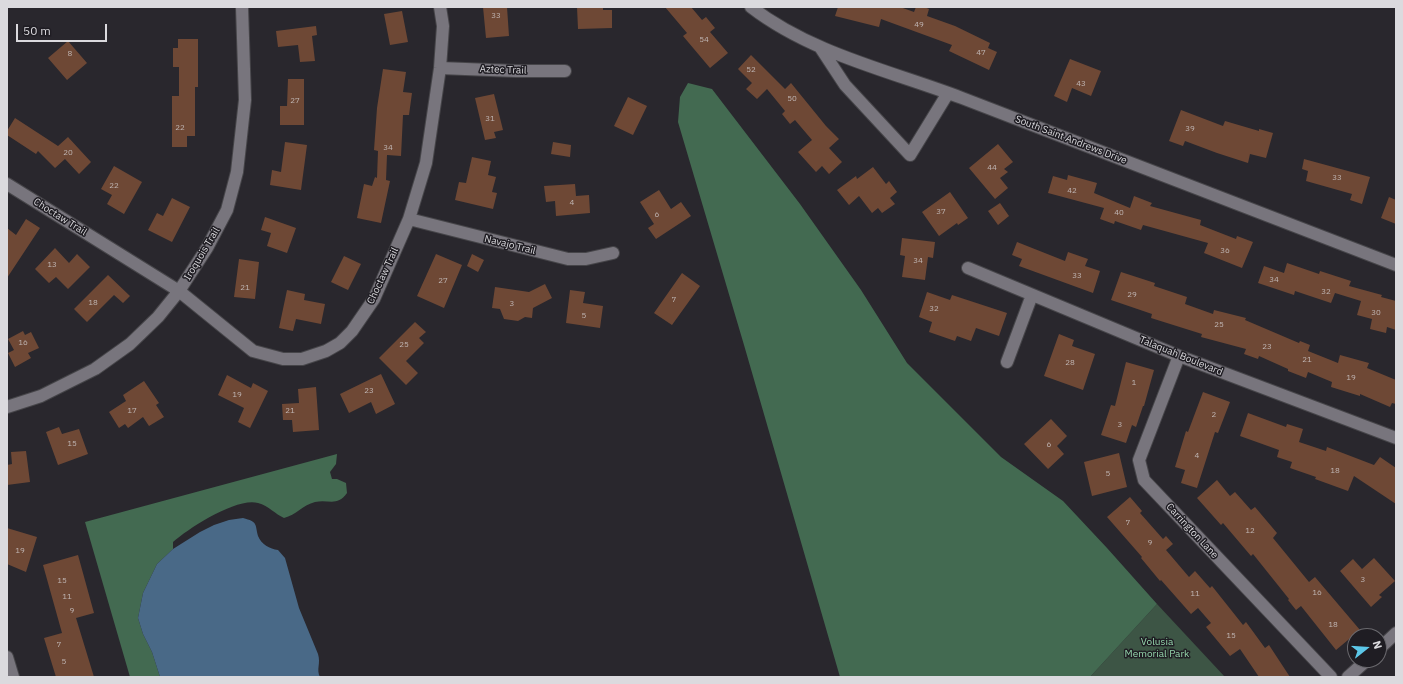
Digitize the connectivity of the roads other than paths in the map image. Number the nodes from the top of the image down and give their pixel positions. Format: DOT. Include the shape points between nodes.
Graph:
graph roads {
  1 [pos="242,7"];
  2 [pos="440,7"];
  3 [pos="751,7"];
  4 [pos="820,47"];
  5 [pos="440,68"];
  6 [pos="565,71"];
  7 [pos="948,93"];
  8 [pos="7,184"];
  9 [pos="409,219"];
  10 [pos="613,253"];
  11 [pos="1396,265"];
  12 [pos="968,268"];
  13 [pos="179,291"];
  14 [pos="1032,295"];
  15 [pos="1179,356"];
  16 [pos="1007,362"];
  17 [pos="7,406"];
  18 [pos="1396,438"];
  19 [pos="1396,634"];
  20 [pos="1387,642"];
  21 [pos="7,657"];
  22 [pos="1358,668"];
  23 [pos="13,677"];
  24 [pos="1331,677"];
  25 [pos="1348,677"];
  1 -- 13 [label="street, Iroquois Trail" via="245,100 237,172 227,210 207,248"];
  2 -- 5 [label="street, Choctaw Trail"];
  3 -- 4 [label="street, South Saint Andrews Drive" via="764,17"];
  4 -- 7 [label="street, South Saint Andrews Drive"];
  4 -- 7 [label="street" via="845,85 910,155"];
  5 -- 6 [label="street, Aztec Trail"];
  5 -- 9 [label="street, Choctaw Trail" via="426,163"];
  7 -- 11 [label="street, South Saint Andrews Drive"];
  8 -- 13 [label="street, Choctaw Trail"];
  9 -- 10 [label="street, Navajo Trail" via="568,259 586,259"];
  9 -- 13 [label="street, Choctaw Trail" via="374,298 352,331 326,352 302,359 283,359 253,351"];
  12 -- 14 [label="street, Talaquah Boulevard"];
  13 -- 17 [label="street, Iroquois Trail" via="158,317 130,344 95,369 40,396"];
  14 -- 15 [label="street, Talaquah Boulevard"];
  14 -- 16 [label="street"];
  15 -- 18 [label="street, Talaquah Boulevard"];
  15 -- 24 [label="street, Carrington Lane" via="1140,460 1144,480"];
  19 -- 20 [label="street"];
  21 -- 23 [label="street"];
  22 -- 25 [label="street"];
}
